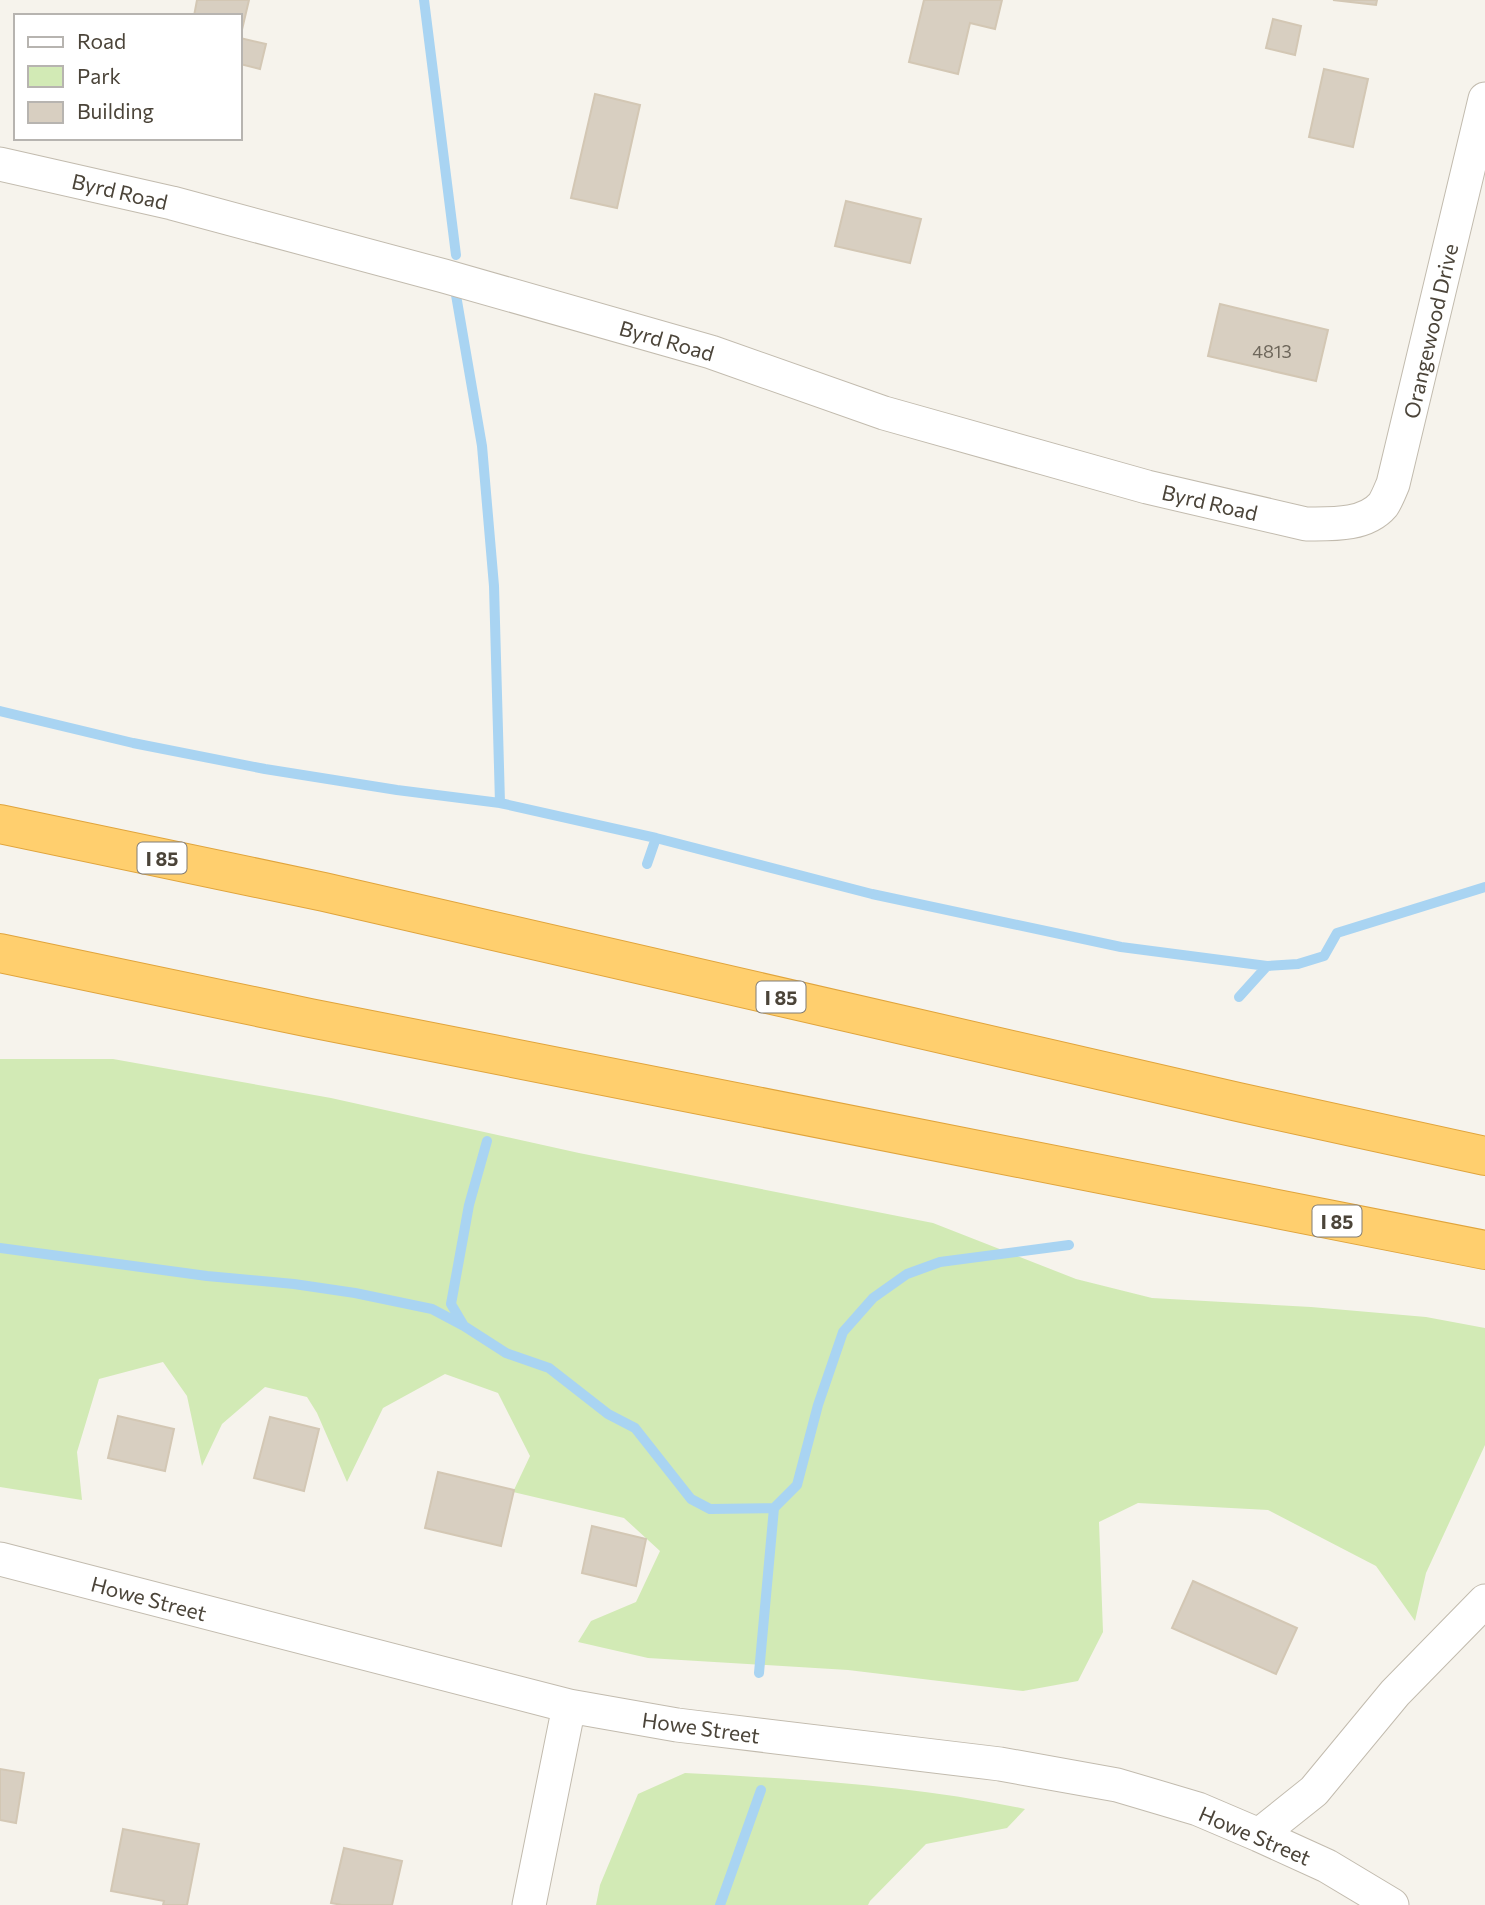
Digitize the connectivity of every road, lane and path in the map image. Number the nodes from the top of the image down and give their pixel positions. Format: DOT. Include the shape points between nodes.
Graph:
graph roads {
  1 [pos="1485,99"];
  2 [pos="0,164"];
  3 [pos="1331,524"];
  4 [pos="0,824"];
  5 [pos="0,953"];
  6 [pos="1485,1156"];
  7 [pos="1485,1250"];
  8 [pos="0,1559"];
  9 [pos="1485,1601"];
  10 [pos="569,1706"];
  11 [pos="1259,1835"];
  12 [pos="529,1905"];
  13 [pos="1392,1905"];
  1 -- 3 [label="street, Orangewood Drive" via="1393,484 1383,505 1372,514"];
  2 -- 3 [label="street, Byrd Road" via="173,203 457,279 711,352 884,412 1147,487 1306,524"];
  4 -- 6 [label="highway, I 85" via="324,892"];
  5 -- 7 [label="highway, I 85"];
  8 -- 10 [label="street, Howe Street"];
  9 -- 11 [label="street" via="1395,1693 1314,1791"];
  10 -- 11 [label="street, Howe Street" via="677,1725 1000,1764 1104,1783 1198,1809"];
  10 -- 12 [label="street"];
  11 -- 13 [label="street, Howe Street" via="1326,1866"];
}
